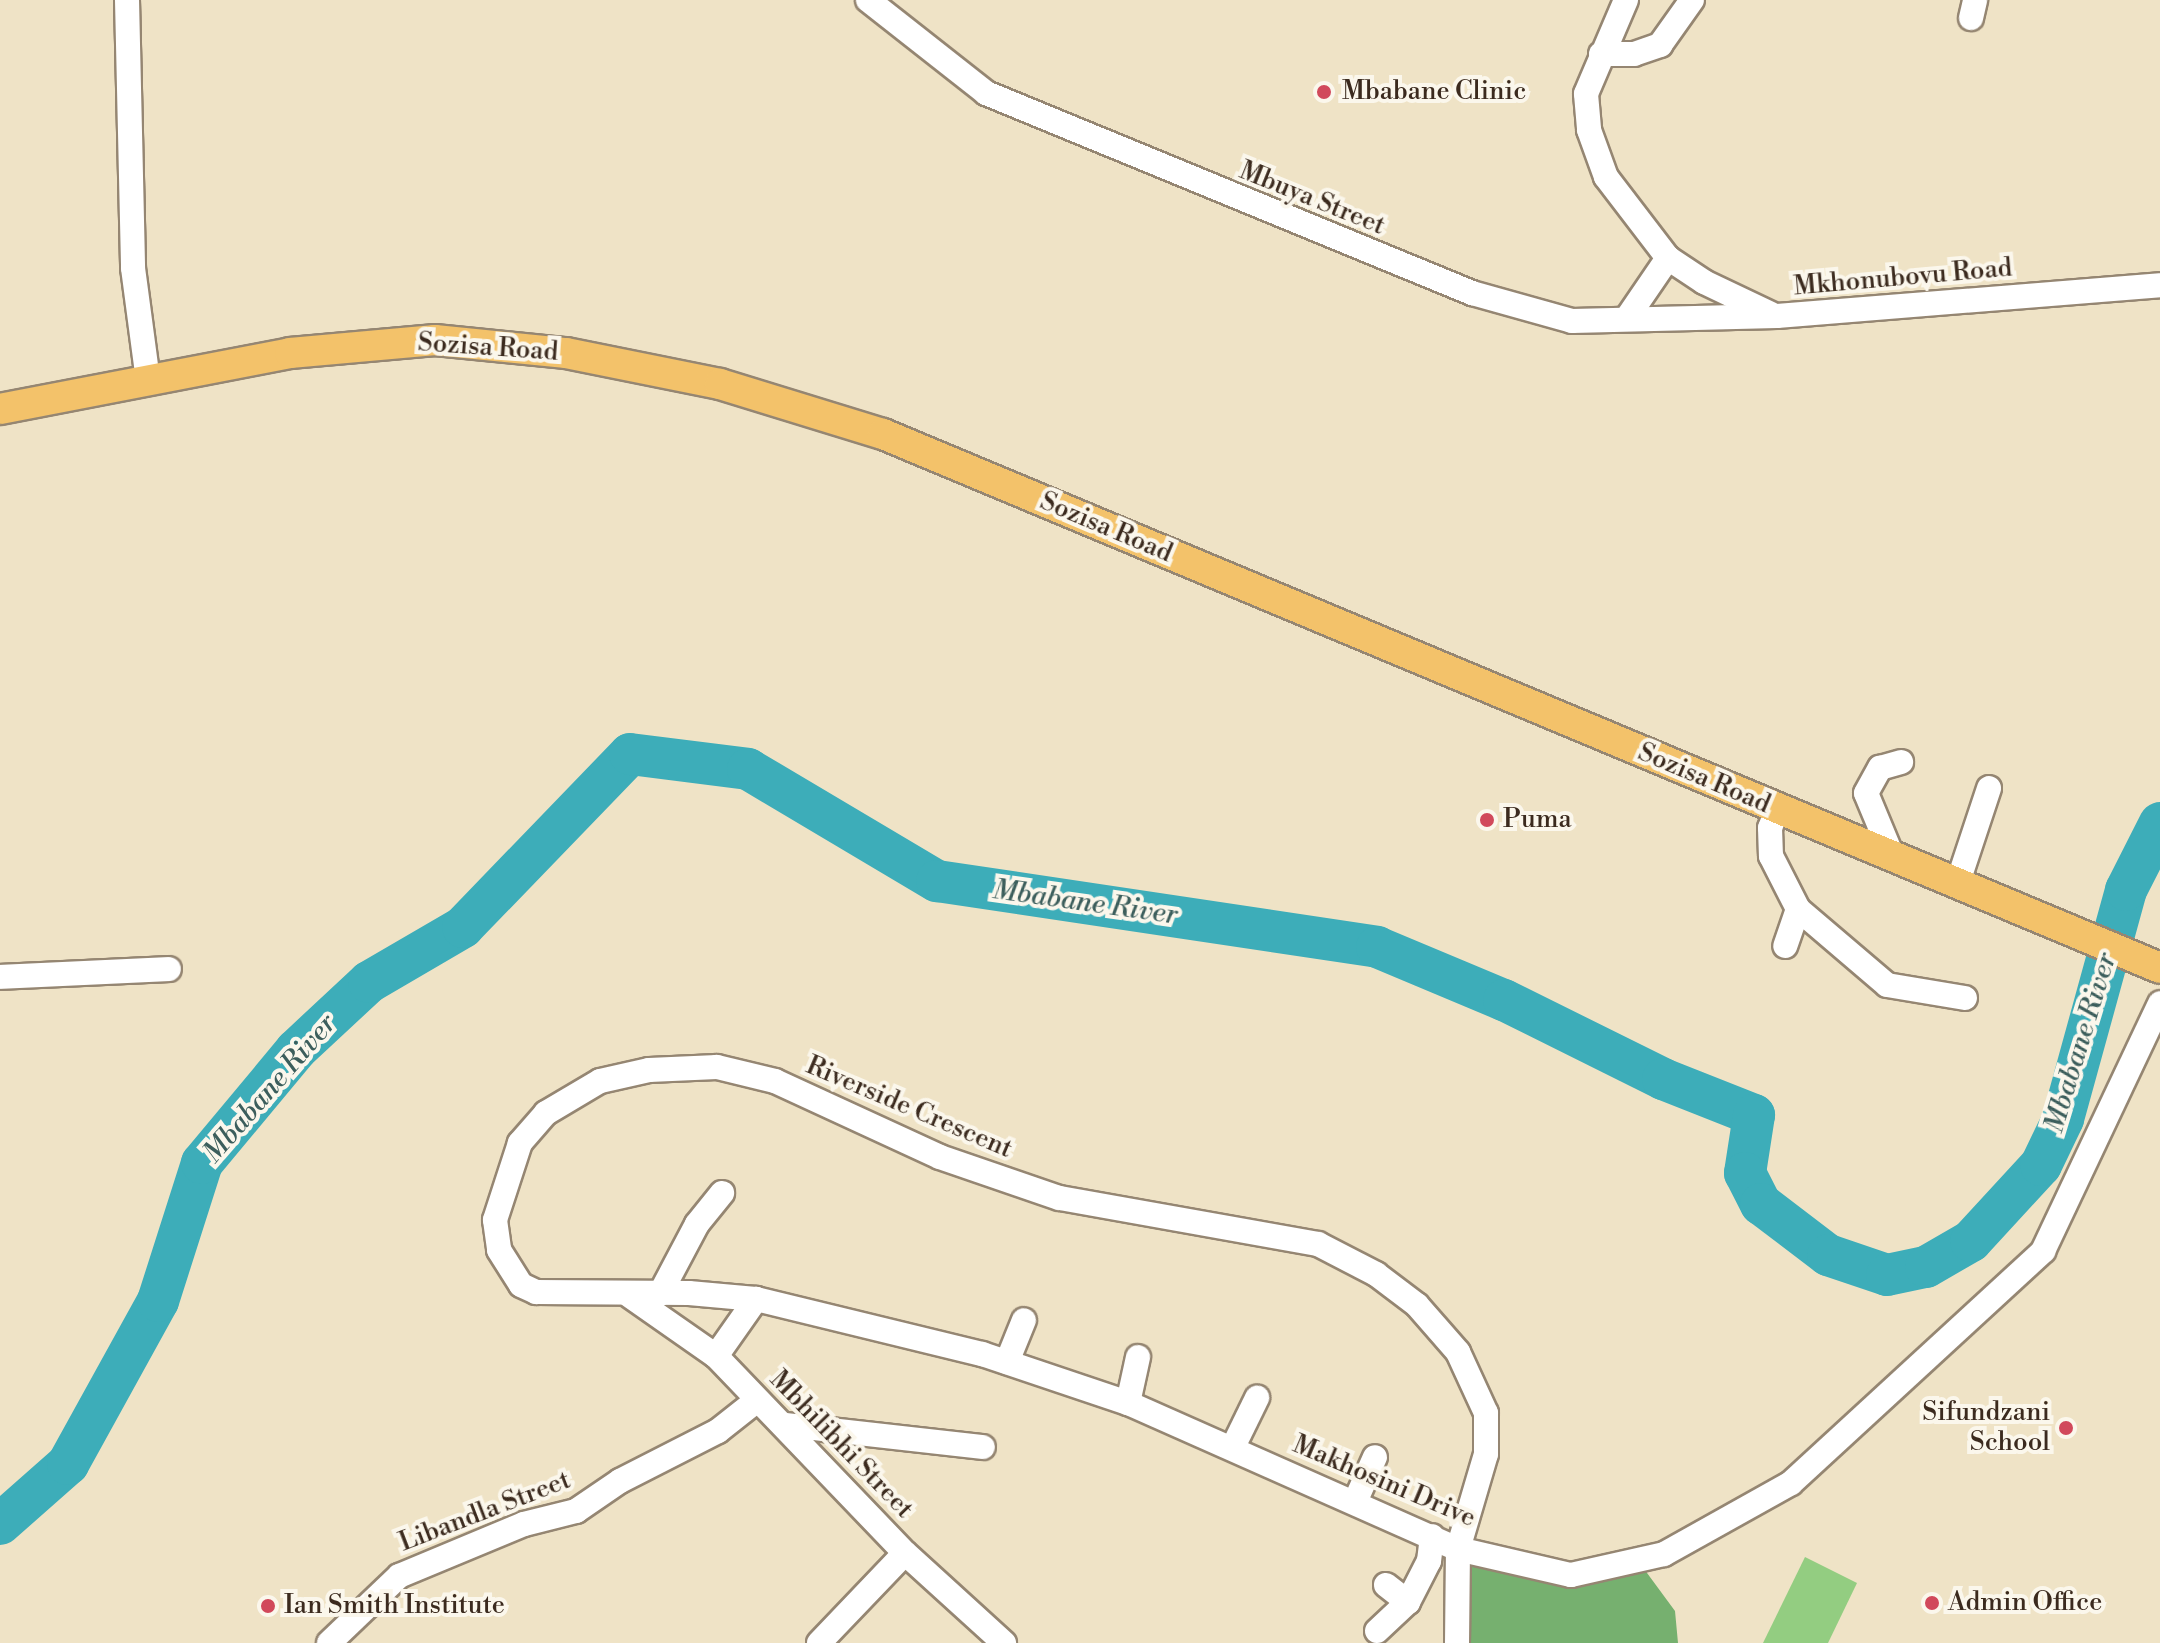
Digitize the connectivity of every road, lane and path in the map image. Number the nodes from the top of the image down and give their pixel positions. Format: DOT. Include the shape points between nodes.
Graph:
graph roads {
  1 [pos="127,0"];
  2 [pos="868,0"];
  3 [pos="1626,0"];
  4 [pos="1692,0"];
  5 [pos="1601,54"];
  6 [pos="1668,258"];
  7 [pos="2160,285"];
  8 [pos="1777,316"];
  9 [pos="1627,318"];
  10 [pos="148,380"];
  11 [pos="0,409"];
  12 [pos="1901,762"];
  13 [pos="1989,788"];
  14 [pos="1777,809"];
  15 [pos="1893,858"];
  16 [pos="1957,885"];
  17 [pos="1798,909"];
  18 [pos="1785,946"];
  19 [pos="2160,968"];
  20 [pos="169,969"];
  21 [pos="0,977"];
  22 [pos="1965,998"];
  23 [pos="2160,1003"];
  24 [pos="722,1193"];
  25 [pos="660,1294"];
  26 [pos="630,1296"];
  27 [pos="756,1299"];
  28 [pos="1024,1320"];
  29 [pos="716,1356"];
  30 [pos="1138,1357"];
  31 [pos="1007,1362"];
  32 [pos="1257,1398"];
  33 [pos="756,1401"];
  34 [pos="1128,1403"];
  35 [pos="786,1425"];
  36 [pos="983,1447"];
  37 [pos="1233,1447"];
  38 [pos="1375,1457"];
  39 [pos="1355,1502"];
  40 [pos="1432,1536"];
  41 [pos="1458,1549"];
  42 [pos="905,1553"];
  43 [pos="1386,1585"];
  44 [pos="1408,1602"];
  45 [pos="1377,1631"];
  46 [pos="329,1643"];
  47 [pos="819,1643"];
  48 [pos="1004,1643"];
  49 [pos="1457,1643"];
  1 -- 10 [label="street" via="133,268"];
  2 -- 9 [label="street, Mbuya Street" via="979,89 1230,196 1472,293 1572,321"];
  3 -- 5 [label="street, Mkhonubovu Road"];
  4 -- 5 [label="street" via="1660,45 1634,54"];
  5 -- 6 [label="street, Mkhonubovu Road" via="1586,94 1589,130 1606,177"];
  6 -- 8 [label="street, Mkhonubovu Road" via="1704,282"];
  6 -- 9 [label="street"];
  7 -- 8 [label="street, Mkhonubovu Road"];
  8 -- 9 [label="street, Mbuya Street"];
  10 -- 11 [label="main road, Sozisa Road"];
  10 -- 14 [label="main road, Sozisa Road" via="290,353 435,340 566,353 720,384 883,434"];
  12 -- 15 [label="street" via="1880,768 1866,793"];
  13 -- 16 [label="street"];
  14 -- 15 [label="main road, Sozisa Road"];
  14 -- 17 [label="street" via="1770,828 1771,856"];
  15 -- 16 [label="main road, Sozisa Road"];
  16 -- 19 [label="main road, Sozisa Road"];
  17 -- 18 [label="street"];
  17 -- 22 [label="street" via="1887,985"];
  20 -- 21 [label="street"];
  23 -- 41 [label="street, Makhosini Drive" via="2043,1251 1791,1483 1664,1554 1571,1575"];
  24 -- 25 [label="street" via="697,1224"];
  25 -- 26 [label="street, Makhosini Drive"];
  25 -- 27 [label="street, Makhosini Drive"];
  26 -- 29 [label="street, Mbhilibhi Street"];
  26 -- 41 [label="street, Riverside Crescent" via="556,1296 521,1285 499,1250 495,1220 520,1143 546,1113 600,1081 649,1070 717,1067 775,1081 940,1157 1059,1198 1318,1244 1376,1274 1417,1305 1458,1352 1470,1378 1486,1413 1486,1454"];
  27 -- 29 [label="street"];
  27 -- 31 [label="street, Makhosini Drive"];
  28 -- 31 [label="street"];
  29 -- 33 [label="street, Mbhilibhi Street"];
  30 -- 34 [label="street"];
  31 -- 34 [label="street, Makhosini Drive"];
  32 -- 37 [label="street"];
  33 -- 35 [label="street, Mbhilibhi Street"];
  33 -- 46 [label="street, Libandla Street" via="718,1431 620,1481 576,1511 524,1524 399,1576"];
  34 -- 37 [label="street, Makhosini Drive"];
  35 -- 36 [label="street"];
  35 -- 42 [label="street, Mbhilibhi Street"];
  37 -- 39 [label="street, Makhosini Drive"];
  38 -- 39 [label="street"];
  39 -- 40 [label="street, Makhosini Drive"];
  40 -- 41 [label="street, Makhosini Drive"];
  40 -- 44 [label="street" via="1429,1561"];
  41 -- 49 [label="street, Riverside Crescent"];
  42 -- 47 [label="street"];
  42 -- 48 [label="street, Mbhilibhi Street"];
  43 -- 44 [label="street"];
  44 -- 45 [label="street"];
}
